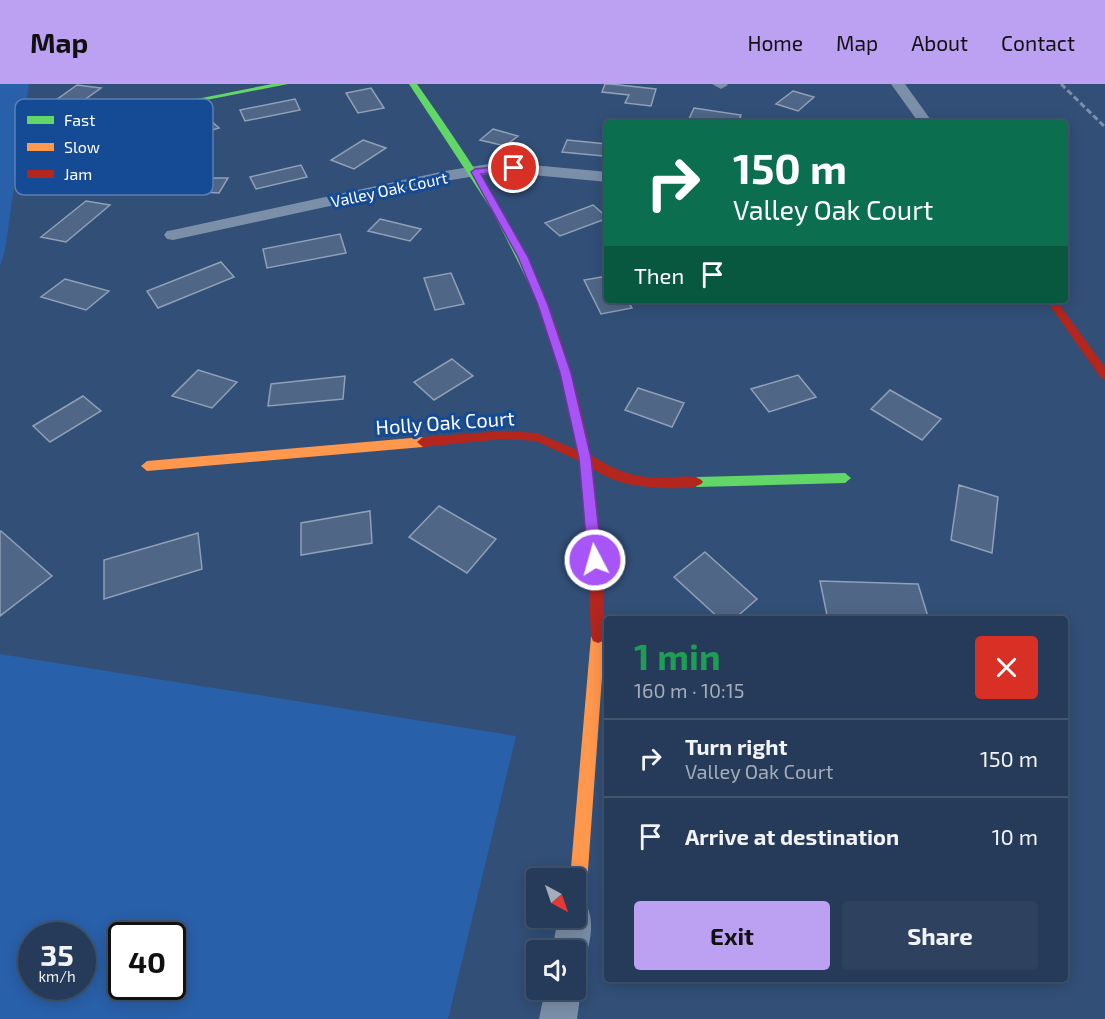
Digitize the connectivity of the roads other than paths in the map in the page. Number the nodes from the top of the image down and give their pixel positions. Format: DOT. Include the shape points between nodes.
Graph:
graph roads {
  1 [pos="284,84"];
  2 [pos="413,84"];
  3 [pos="898,84"];
  4 [pos="204,99"];
  5 [pos="924,120"];
  6 [pos="475,172"];
  7 [pos="604,177"];
  8 [pos="173,235"];
  9 [pos="1054,303"];
  10 [pos="1105,375"];
  11 [pos="585,458"];
  12 [pos="147,466"];
  13 [pos="845,478"];
  14 [pos="580,868"];
  15 [pos="561,1000"];
  16 [pos="558,1019"];
  1 -- 4 [label="street"];
  2 -- 6 [label="street"];
  3 -- 5 [label="street"];
  6 -- 7 [label="street, Valley Oak Court" via="501,167"];
  6 -- 8 [label="street, Valley Oak Court"];
  6 -- 11 [label="street" via="523,257 543,305 565,373"];
  9 -- 10 [label="street"];
  11 -- 12 [label="street, Holly Oak Court" via="537,437 502,435"];
  11 -- 13 [label="street, Holly Oak Court" via="609,473 658,483"];
  11 -- 14 [label="street" via="595,560 598,649"];
  15 -- 16 [label="street"];
}
